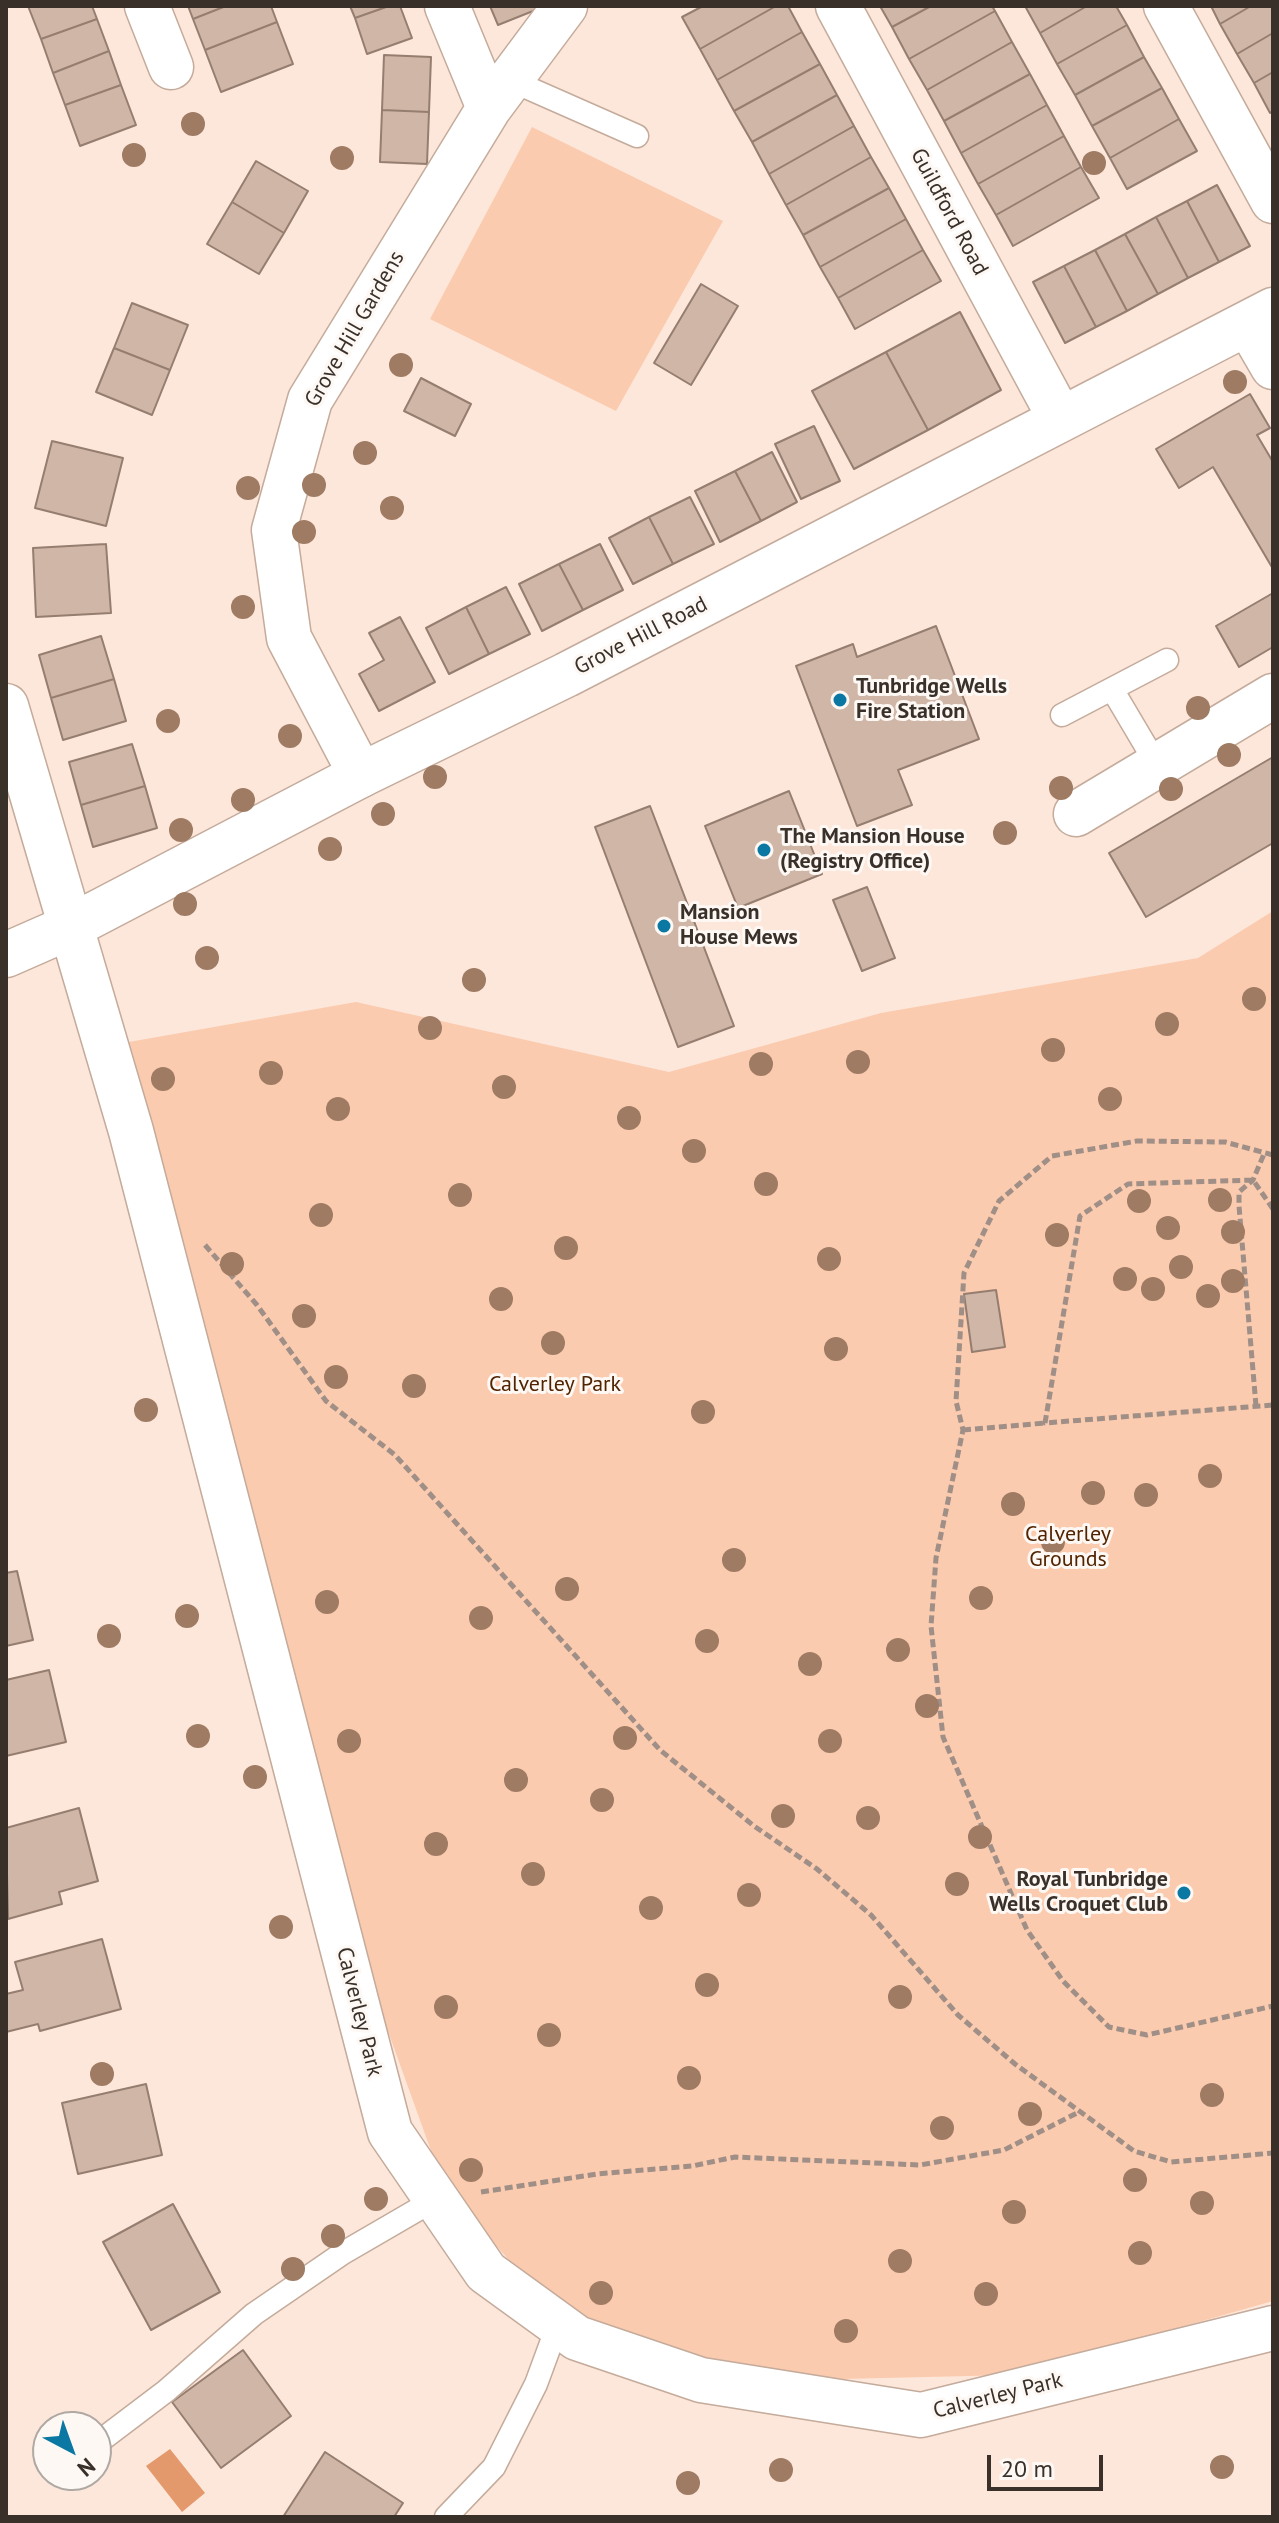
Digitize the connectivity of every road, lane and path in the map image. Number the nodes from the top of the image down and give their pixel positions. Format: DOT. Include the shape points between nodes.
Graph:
graph roads {
  1 [pos="147,6"];
  2 [pos="447,6"];
  3 [pos="565,6"];
  4 [pos="838,6"];
  5 [pos="1166,6"];
  6 [pos="171,67"];
  7 [pos="500,94"];
  8 [pos="637,136"];
  9 [pos="1273,201"];
  10 [pos="1260,317"];
  11 [pos="1273,367"];
  12 [pos="1060,418"];
  13 [pos="1167,660"];
  14 [pos="1112,689"];
  15 [pos="1273,696"];
  16 [pos="6,706"];
  17 [pos="1062,715"];
  18 [pos="1157,765"];
  19 [pos="361,775"];
  20 [pos="1076,814"];
  21 [pos="72,926"];
  22 [pos="6,955"];
  23 [pos="1264,1154"];
  24 [pos="1273,1155"];
  25 [pos="1253,1180"];
  26 [pos="1273,1209"];
  27 [pos="197,1235"];
  28 [pos="1273,1405"];
  29 [pos="1256,1406"];
  30 [pos="1045,1423"];
  31 [pos="963,1430"];
  32 [pos="1273,2006"];
  33 [pos="1079,2112"];
  34 [pos="1273,2153"];
  35 [pos="436,2199"];
  36 [pos="557,2327"];
  37 [pos="1273,2328"];
  38 [pos="112,2432"];
  39 [pos="446,2517"];
  1 -- 6 [label="street"];
  2 -- 7 [label="street"];
  3 -- 7 [label="street, Grove Hill Gardens"];
  4 -- 12 [label="street, Guildford Road"];
  5 -- 9 [label="street"];
  7 -- 8 [label="lane"];
  7 -- 19 [label="street, Grove Hill Gardens" via="310,400 274,530 289,638"];
  10 -- 11 [label="street"];
  10 -- 12 [label="street, Grove Hill Road"];
  12 -- 19 [label="street, Grove Hill Road" via="566,675"];
  13 -- 14 [label="lane"];
  14 -- 17 [label="lane"];
  14 -- 18 [label="lane"];
  15 -- 18 [label="street"];
  16 -- 21 [label="street, Calverley Park"];
  18 -- 20 [label="street"];
  19 -- 21 [label="street, Grove Hill Road"];
  21 -- 22 [label="street, Grove Hill Road"];
  21 -- 35 [label="street, Calverley Park" via="131,1131 390,2132"];
  23 -- 24 [label="path"];
  23 -- 25 [label="path"];
  23 -- 31 [label="path" via="1225,1142 1137,1141 1052,1156 999,1201 964,1273 956,1401"];
  25 -- 26 [label="path"];
  25 -- 29 [label="path" via="1239,1192 1239,1206"];
  25 -- 30 [label="path" via="1128,1184 1080,1216"];
  27 -- 33 [label="path" via="257,1305 326,1401 395,1455 660,1750 871,1915 958,2015"];
  28 -- 29 [label="path"];
  29 -- 30 [label="path"];
  30 -- 31 [label="path"];
  31 -- 32 [label="path" via="936,1558 931,1626 943,1737 1027,1930 1063,1981 1109,2027 1147,2035"];
  33 -- 34 [label="path" via="1134,2151 1171,2162"];
  33 -- 35 [label="path" via="1004,2150 920,2165 735,2157"];
  35 -- 36 [label="street, Calverley Park" via="486,2272"];
  35 -- 38 [label="lane" via="343,2253 254,2314"];
  36 -- 37 [label="street, Calverley Park" via="701,2380 921,2415"];
  36 -- 39 [label="lane" via="536,2384 494,2467"];
}
